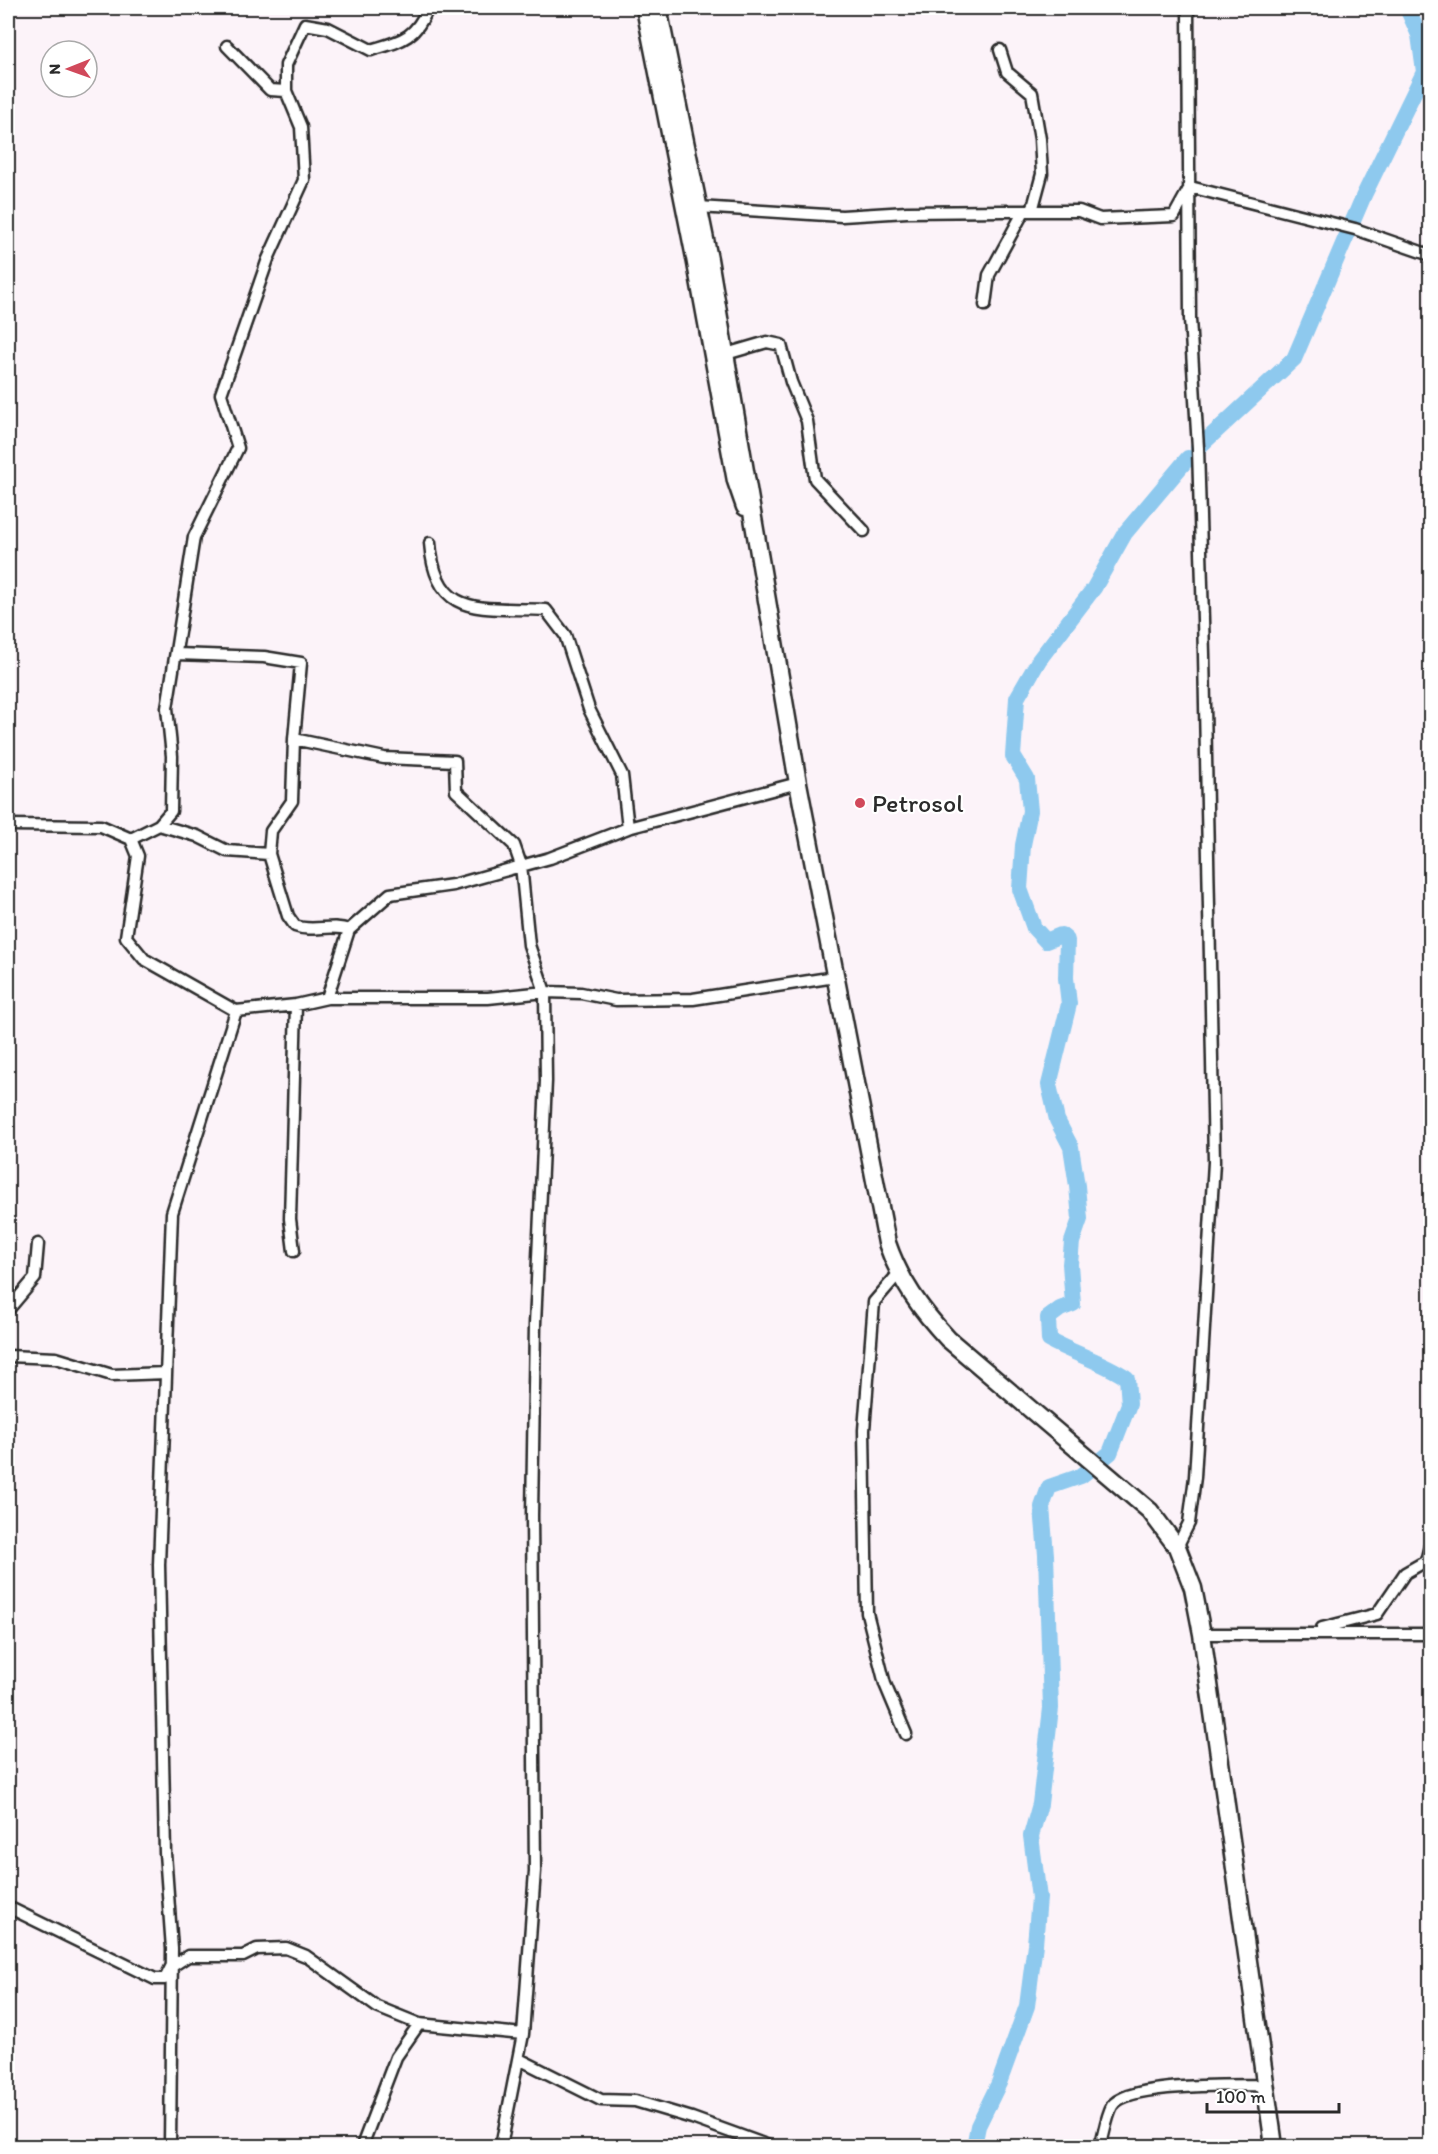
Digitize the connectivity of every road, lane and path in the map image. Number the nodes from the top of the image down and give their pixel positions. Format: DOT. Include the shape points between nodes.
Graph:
graph roads {
  1 [pos="428,8"];
  2 [pos="645,8"];
  3 [pos="658,8"];
  4 [pos="1188,8"];
  5 [pos="227,46"];
  6 [pos="1000,50"];
  7 [pos="286,91"];
  8 [pos="1190,188"];
  9 [pos="698,207"];
  10 [pos="1028,211"];
  11 [pos="1431,255"];
  12 [pos="985,305"];
  13 [pos="726,354"];
  14 [pos="864,531"];
  15 [pos="755,533"];
  16 [pos="430,543"];
  17 [pos="177,654"];
  18 [pos="294,739"];
  19 [pos="798,783"];
  20 [pos="8,825"];
  21 [pos="159,825"];
  22 [pos="628,828"];
  23 [pos="131,839"];
  24 [pos="269,854"];
  25 [pos="521,865"];
  26 [pos="349,930"];
  27 [pos="835,977"];
  28 [pos="545,992"];
  29 [pos="327,998"];
  30 [pos="296,1005"];
  31 [pos="236,1011"];
  32 [pos="38,1244"];
  33 [pos="294,1251"];
  34 [pos="899,1273"];
  35 [pos="8,1310"];
  36 [pos="8,1356"];
  37 [pos="166,1373"];
  38 [pos="1431,1546"];
  39 [pos="1177,1547"];
  40 [pos="1301,1632"];
  41 [pos="1202,1634"];
  42 [pos="1431,1634"];
  43 [pos="906,1734"];
  44 [pos="8,1907"];
  45 [pos="171,1967"];
  46 [pos="419,2024"];
  47 [pos="523,2034"];
  48 [pos="519,2059"];
  49 [pos="1265,2085"];
  50 [pos="170,2146"];
  51 [pos="362,2146"];
  52 [pos="501,2146"];
  53 [pos="769,2146"];
  54 [pos="1100,2146"];
  55 [pos="1274,2146"];
  1 -- 7 [label="street" via="420,28 402,41 370,50 328,28 305,24 286,65"];
  2 -- 15 [label="highway" via="736,482"];
  3 -- 9 [label="highway"];
  4 -- 8 [label="street"];
  5 -- 7 [label="street" via="270,90"];
  6 -- 10 [label="street" via="1007,72 1032,93 1040,139 1042,174"];
  7 -- 17 [label="street" via="301,127 304,180 268,259 221,394 238,448 194,537"];
  8 -- 10 [label="street" via="1174,216 1100,219 1079,211"];
  8 -- 11 [label="street" via="1355,229"];
  8 -- 39 [label="street" via="1190,319 1205,666 1214,1162 1195,1477 1189,1523"];
  9 -- 10 [label="street" via="842,216"];
  9 -- 13 [label="highway"];
  10 -- 12 [label="street" via="989,275"];
  13 -- 14 [label="street" via="767,342 781,345 807,421 815,479"];
  13 -- 15 [label="highway"];
  15 -- 19 [label="highway"];
  16 -- 22 [label="street" via="438,584 448,597 467,605 546,610 565,634 589,709 622,775"];
  17 -- 18 [label="street" via="264,657 301,663"];
  17 -- 21 [label="street" via="167,708 172,756 171,811"];
  18 -- 24 [label="street" via="292,801 271,831"];
  18 -- 25 [label="street" via="384,758 455,761 456,791 514,845"];
  19 -- 22 [label="street"];
  19 -- 27 [label="highway"];
  20 -- 23 [label="street" via="102,826"];
  21 -- 23 [label="street"];
  21 -- 24 [label="street" via="197,836 227,851"];
  22 -- 25 [label="street"];
  23 -- 31 [label="street" via="138,856 126,937 144,959"];
  24 -- 26 [label="street" via="295,927 340,926"];
  25 -- 26 [label="street" via="453,885 390,894"];
  25 -- 28 [label="street" via="529,945"];
  26 -- 29 [label="street"];
  27 -- 28 [label="street" via="693,999 616,1000 581,993"];
  27 -- 34 [label="highway" via="881,1223"];
  28 -- 29 [label="street" via="488,998"];
  28 -- 47 [label="street" via="546,1081 534,1324 532,1515 536,1871"];
  29 -- 30 [label="street"];
  30 -- 31 [label="street"];
  30 -- 33 [label="street" via="290,1220"];
  31 -- 37 [label="street" via="172,1213"];
  32 -- 35 [label="street" via="35,1278"];
  34 -- 39 [label="highway" via="923,1312 948,1339 1122,1485 1150,1511"];
  34 -- 43 [label="street" via="874,1302 864,1461 867,1613 885,1684"];
  36 -- 37 [label="street" via="56,1358 112,1375"];
  37 -- 45 [label="street" via="159,1564"];
  38 -- 40 [label="street" via="1426,1561 1405,1573 1377,1614"];
  39 -- 41 [label="highway" via="1193,1588"];
  40 -- 41 [label="street"];
  40 -- 42 [label="street"];
  41 -- 49 [label="highway"];
  44 -- 45 [label="street" via="155,1979 165,1979"];
  45 -- 46 [label="street" via="188,1956 243,1956 257,1949 286,1948 306,1956 377,2007"];
  45 -- 50 [label="street"];
  46 -- 47 [label="street"];
  46 -- 51 [label="street" via="396,2057"];
  47 -- 48 [label="street"];
  48 -- 52 [label="street"];
  48 -- 53 [label="street" via="601,2100 635,2101"];
  49 -- 54 [label="street" via="1179,2087 1127,2094 1112,2106"];
  49 -- 55 [label="highway"];
}
